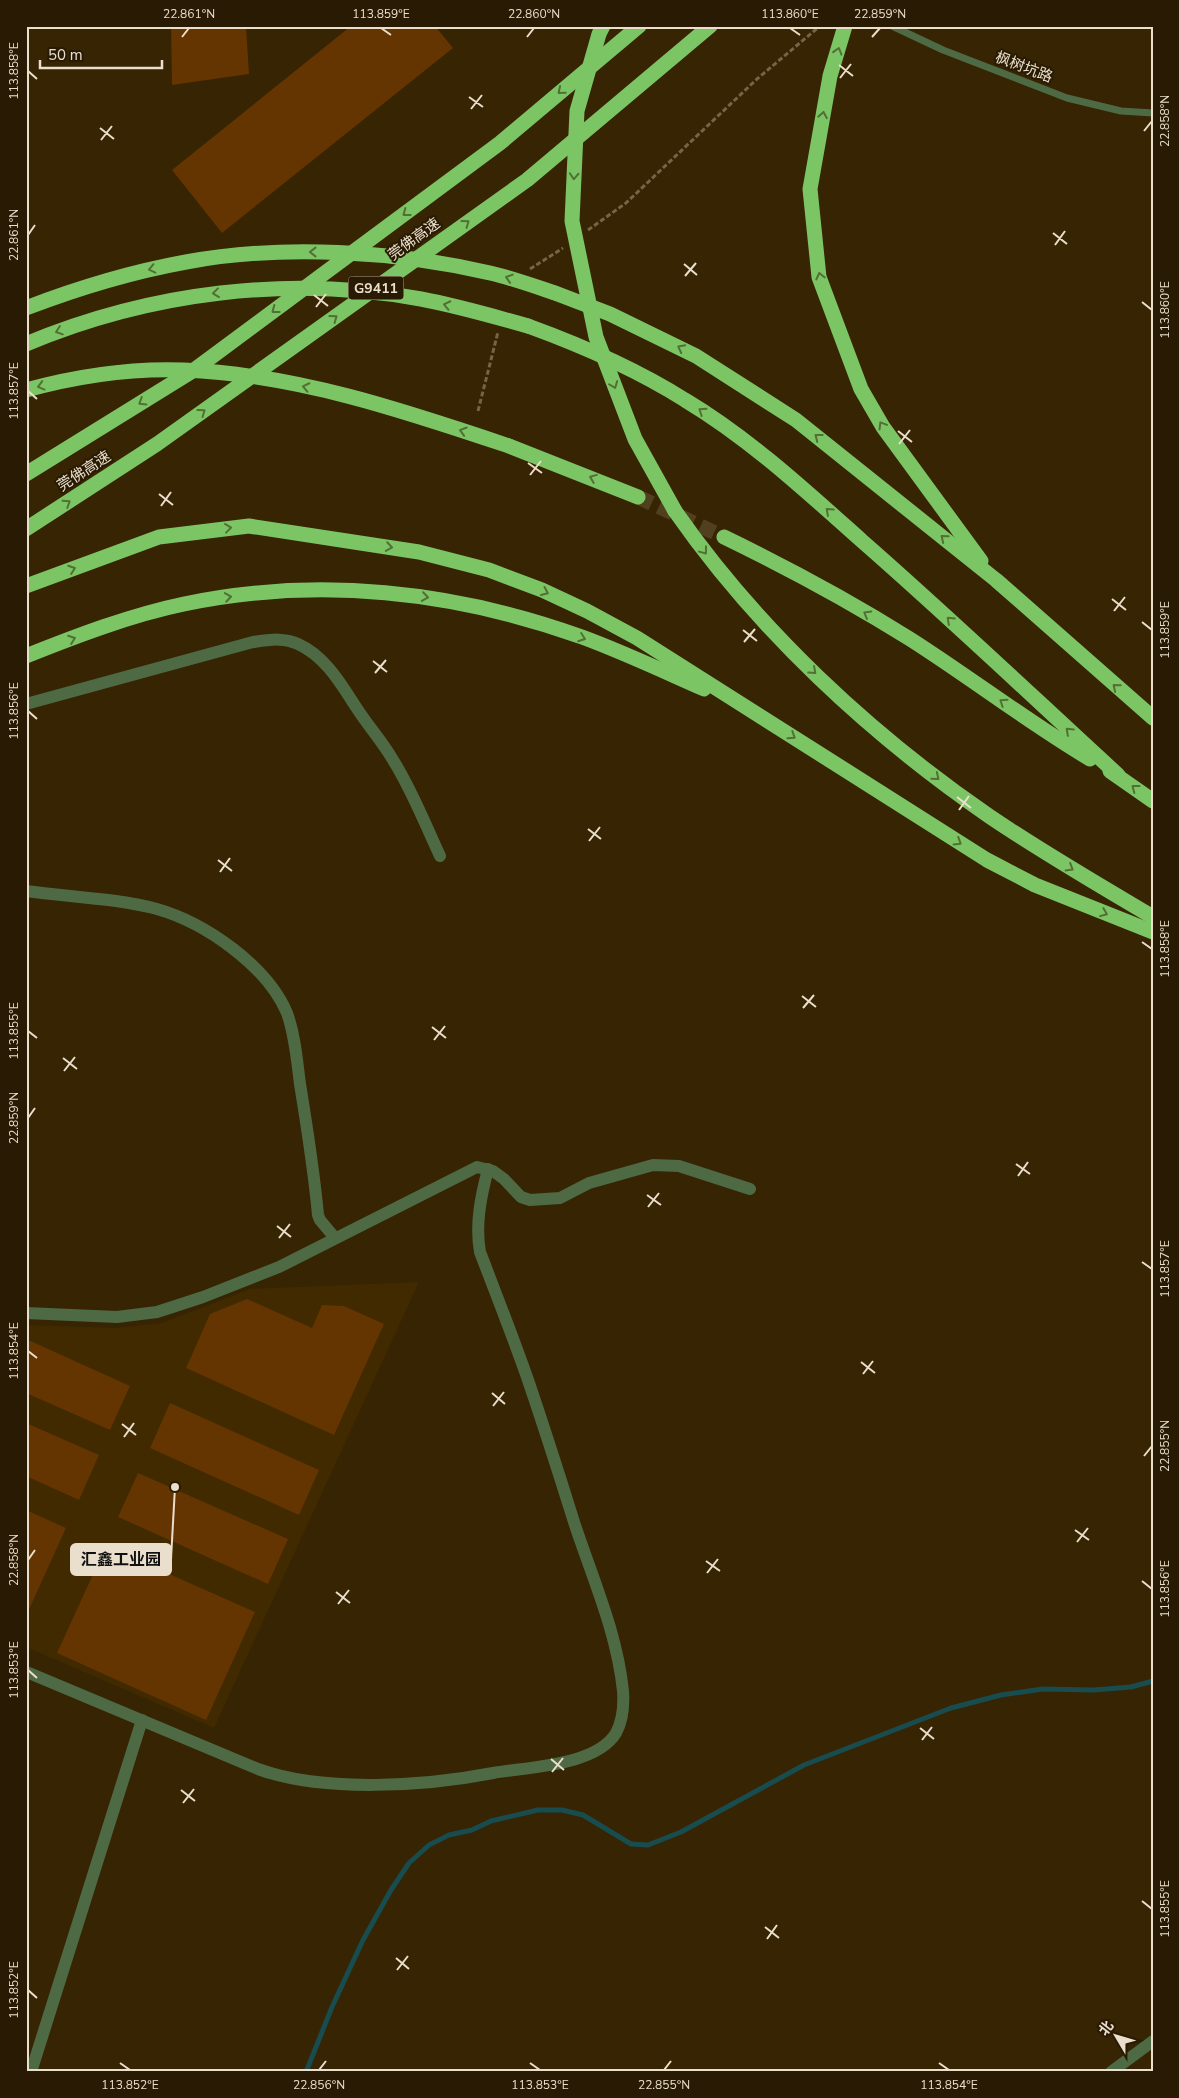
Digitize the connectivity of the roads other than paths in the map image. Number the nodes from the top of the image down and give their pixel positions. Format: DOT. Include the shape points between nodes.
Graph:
graph roads {
  1 [pos="603,26"];
  2 [pos="639,26"];
  3 [pos="710,26"];
  4 [pos="845,26"];
  5 [pos="892,26"];
  6 [pos="1153,113"];
  7 [pos="26,308"];
  8 [pos="26,344"];
  9 [pos="26,390"];
  10 [pos="26,474"];
  11 [pos="638,497"];
  12 [pos="26,529"];
  13 [pos="724,537"];
  14 [pos="996,580"];
  15 [pos="26,586"];
  16 [pos="26,656"];
  17 [pos="26,704"];
  18 [pos="751,709"];
  19 [pos="1153,718"];
  20 [pos="1118,775"];
  21 [pos="1153,801"];
  22 [pos="440,856"];
  23 [pos="26,891"];
  24 [pos="1153,917"];
  25 [pos="1153,932"];
  26 [pos="488,1169"];
  27 [pos="750,1189"];
  28 [pos="335,1238"];
  29 [pos="26,1313"];
  30 [pos="29,1673"];
  31 [pos="142,1720"];
  32 [pos="1153,2041"];
  33 [pos="31,2072"];
  34 [pos="1111,2072"];
  1 -- 24 [label="highway, one-way, bridge" via="577,111 572,221 596,337 635,439 676,511 724,578 755,614 793,653 894,744 944,784 1038,849"];
  2 -- 10 [label="highway, 莞佛高速 / G9411, one-way" via="500,143 210,358"];
  12 -- 3 [label="highway, 莞佛高速 / G9411, one-way" via="157,444 527,180"];
  14 -- 4 [label="highway, one-way" via="883,427 861,389 819,277 810,189 830,76"];
  5 -- 6 [label="lane, 枫树坑路" via="944,50 1068,98 1121,111"];
  14 -- 7 [label="highway, one-way, bridge" via="849,461 747,387 696,356 610,314 492,273 389,256 316,252 256,254 187,262 122,276"];
  20 -- 8 [label="highway, one-way, bridge" via="836,517 762,454 686,400 641,374 573,343 464,308 378,293 260,288 158,302 101,317"];
  11 -- 9 [label="highway, one-way, bridge" via="509,446 332,393 274,381 183,370 144,371 53,382"];
  20 -- 13 [label="highway, one-way" via="1060,741 911,639 779,564"];
  19 -- 14 [label="highway, one-way"];
  15 -- 18 [label="highway, one-way" via="159,537 249,526 419,552 489,570 542,590 637,638"];
  16 -- 18 [label="highway, one-way" via="182,604 270,592 374,591 428,597 527,620 582,638"];
  17 -- 22 [label="street" via="253,642 280,639 298,644 337,677 383,743 406,782"];
  18 -- 25 [label="highway, one-way" via="987,860 1058,895"];
  21 -- 20 [label="highway, one-way"];
  23 -- 28 [label="street" via="157,909 184,919 227,945 268,982 287,1014 294,1044 318,1215"];
  26 -- 27 [label="street" via="504,1179 521,1197 530,1200 560,1198 604,1177 660,1165 679,1166"];
  26 -- 28 [label="street" via="469,1169"];
  26 -- 31 [label="street" via="480,1208 480,1252 550,1445 616,1650 623,1692 622,1717 615,1735 600,1749 583,1757 478,1776 400,1783 320,1783 272,1774"];
  28 -- 29 [label="street" via="256,1276 203,1298 157,1312 118,1316"];
  30 -- 31 [label="street"];
  31 -- 33 [label="street"];
  32 -- 34 [label="street"];
}
